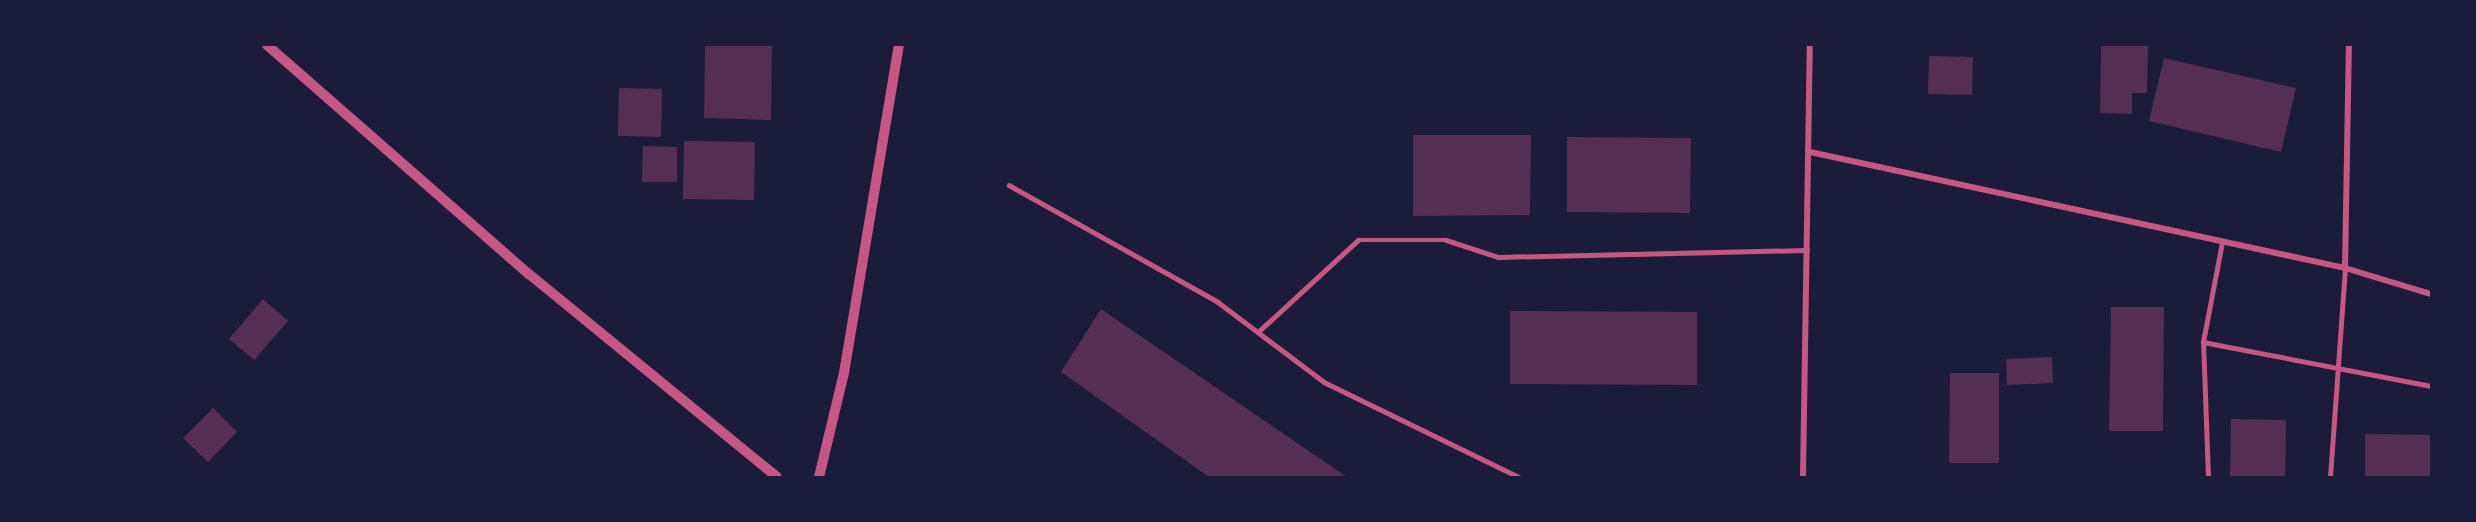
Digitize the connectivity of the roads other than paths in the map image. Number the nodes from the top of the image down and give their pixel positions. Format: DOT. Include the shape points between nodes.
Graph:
graph roads {
  1 [pos="267,45"];
  2 [pos="898,45"];
  3 [pos="1809,45"];
  4 [pos="2349,45"];
  5 [pos="1810,152"];
  6 [pos="1009,185"];
  7 [pos="2222,242"];
  8 [pos="1808,250"];
  9 [pos="2345,268"];
  10 [pos="2431,294"];
  11 [pos="1258,332"];
  12 [pos="2203,342"];
  13 [pos="2338,371"];
  14 [pos="2431,386"];
  15 [pos="777,477"];
  16 [pos="819,477"];
  17 [pos="1519,477"];
  18 [pos="1803,477"];
  19 [pos="2208,477"];
  20 [pos="2330,477"];
  1 -- 15 [label="street" via="529,274"];
  2 -- 16 [label="street" via="844,373"];
  3 -- 5 [label="street"];
  4 -- 9 [label="street"];
  5 -- 7 [label="street"];
  5 -- 8 [label="street"];
  6 -- 11 [label="lane" via="1218,302"];
  7 -- 9 [label="street"];
  7 -- 12 [label="lane"];
  8 -- 11 [label="lane" via="1498,257 1446,240 1358,240"];
  8 -- 18 [label="street"];
  9 -- 10 [label="street"];
  9 -- 13 [label="lane"];
  11 -- 17 [label="lane" via="1324,382"];
  12 -- 13 [label="lane"];
  12 -- 19 [label="lane"];
  13 -- 14 [label="lane"];
  13 -- 20 [label="lane"];
}
